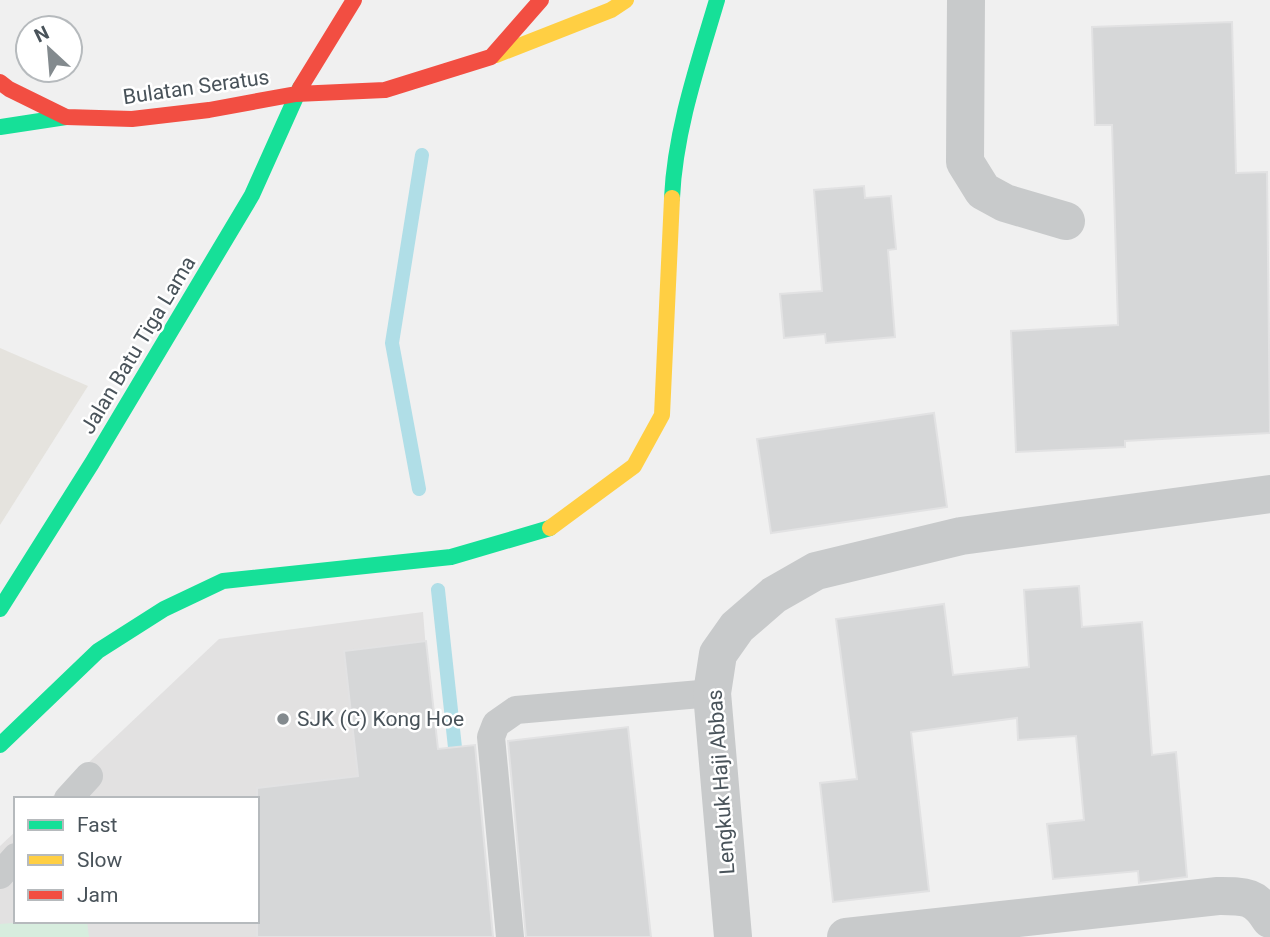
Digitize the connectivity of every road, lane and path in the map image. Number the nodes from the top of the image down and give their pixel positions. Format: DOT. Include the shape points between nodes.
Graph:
graph roads {
  1 [pos="354,0"];
  2 [pos="541,0"];
  3 [pos="626,0"];
  4 [pos="717,0"];
  5 [pos="966,0"];
  6 [pos="491,57"];
  7 [pos="0,82"];
  8 [pos="296,94"];
  9 [pos="66,117"];
  10 [pos="0,127"];
  11 [pos="1066,221"];
  12 [pos="1270,494"];
  13 [pos="0,609"];
  14 [pos="712,693"];
  15 [pos="0,745"];
  16 [pos="89,776"];
  17 [pos="70,797"];
  18 [pos="14,859"];
  19 [pos="0,874"];
  20 [pos="1270,919"];
  21 [pos="510,937"];
  22 [pos="733,937"];
  23 [pos="846,937"];
  1 -- 8 [label="main road, Bulatan Seratus"];
  2 -- 6 [label="main road"];
  3 -- 6 [label="main road"];
  4 -- 15 [label="main road" via="673,168 662,415 634,466 547,530 463,554 223,581 164,609 98,651"];
  5 -- 11 [label="street" via="965,162 983,191 1005,203"];
  6 -- 8 [label="main road" via="385,90"];
  7 -- 9 [label="main road, Bulatan Seratus"];
  8 -- 9 [label="main road, Bulatan Seratus" via="132,119"];
  8 -- 13 [label="main road, Jalan Batu Tiga Lama" via="252,195"];
  9 -- 10 [label="main road"];
  12 -- 14 [label="street, Lengkuk Haji Abbas" via="961,536 817,571 774,595 737,627 718,654"];
  14 -- 21 [label="lane" via="516,710 496,724 491,737"];
  14 -- 22 [label="street, Lengkuk Haji Abbas"];
  16 -- 17 [label="lane"];
  18 -- 19 [label="lane"];
  20 -- 23 [label="street" via="1258,902 1243,896 1218,896"];
}
